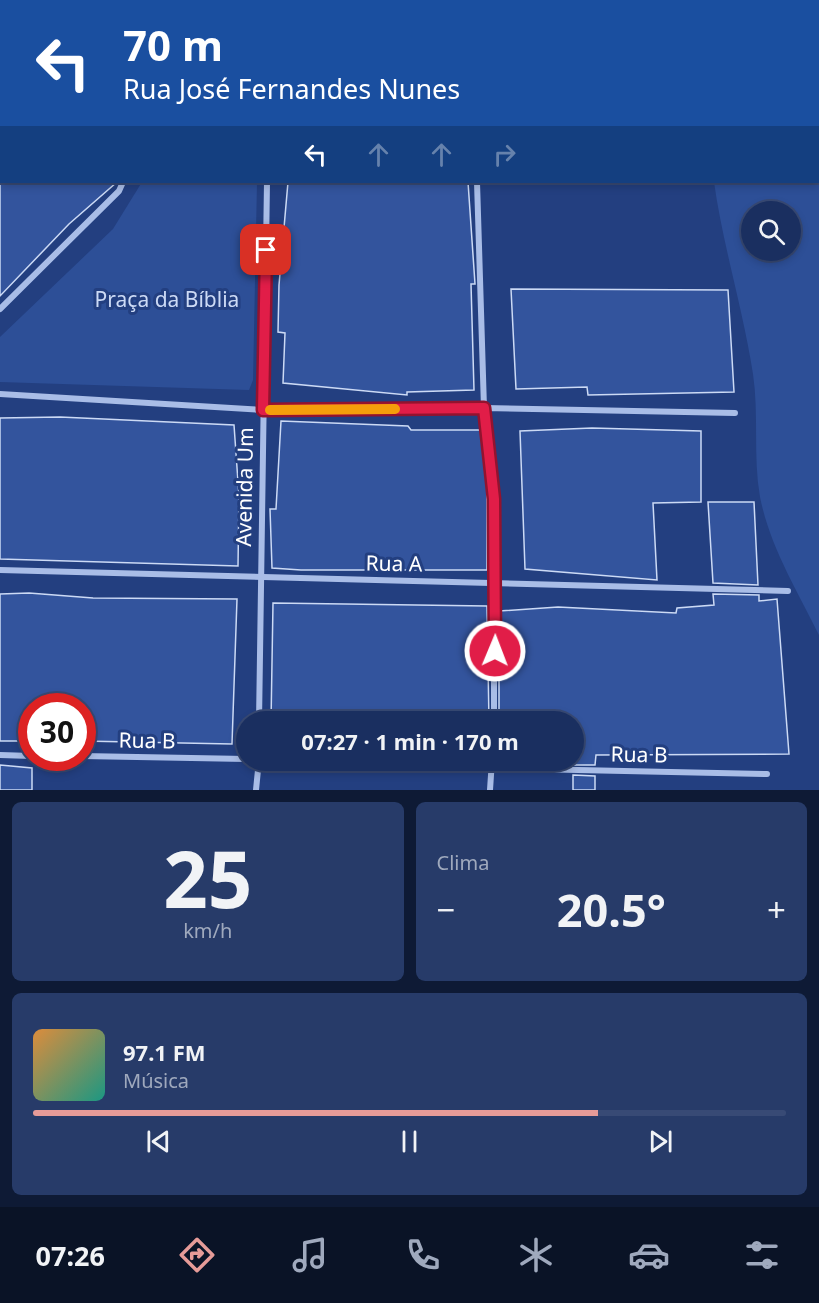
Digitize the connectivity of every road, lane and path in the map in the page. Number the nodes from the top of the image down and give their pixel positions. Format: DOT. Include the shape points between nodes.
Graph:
graph roads {
  1 [pos="122,183"];
  2 [pos="267,183"];
  3 [pos="477,183"];
  4 [pos="0,309"];
  5 [pos="0,394"];
  6 [pos="484,408"];
  7 [pos="263,410"];
  8 [pos="735,413"];
  9 [pos="0,570"];
  10 [pos="259,579"];
  11 [pos="496,581"];
  12 [pos="788,591"];
  13 [pos="259,711"];
  14 [pos="494,711"];
  15 [pos="0,755"];
  16 [pos="18,756"];
  17 [pos="96,756"];
  18 [pos="236,759"];
  19 [pos="584,770"];
  20 [pos="258,771"];
  21 [pos="490,771"];
  22 [pos="767,774"];
  23 [pos="256,790"];
  24 [pos="490,790"];
  1 -- 4 [label="street"];
  2 -- 7 [label="street, Avenida Um"];
  3 -- 6 [label="street"];
  5 -- 7 [label="street"];
  6 -- 7 [label="street"];
  6 -- 8 [label="street"];
  6 -- 11 [label="street" via="494,499"];
  7 -- 10 [label="street, Avenida Um"];
  9 -- 10 [label="street, Rua A"];
  10 -- 11 [label="street, Rua A"];
  10 -- 13 [label="street, Avenida Um"];
  11 -- 12 [label="street, Rua A"];
  11 -- 14 [label="street"];
  15 -- 16 [label="street"];
  17 -- 18 [label="street, Rua B"];
  19 -- 22 [label="street, Rua B"];
  20 -- 23 [label="street"];
  21 -- 24 [label="street"];
}
